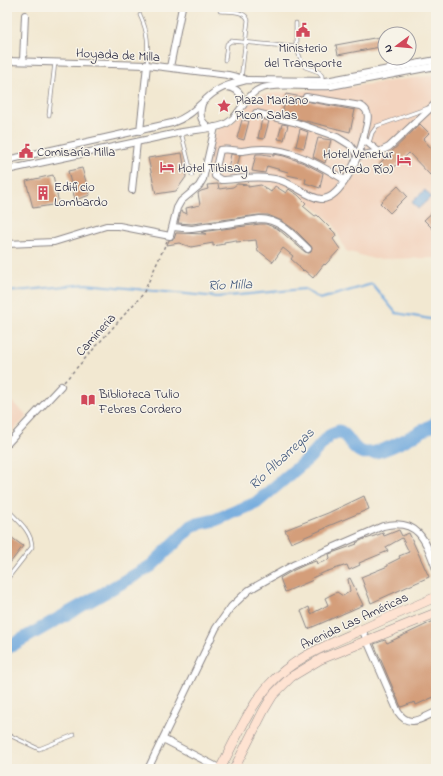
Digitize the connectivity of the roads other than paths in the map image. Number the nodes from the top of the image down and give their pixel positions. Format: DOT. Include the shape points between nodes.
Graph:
graph roads {
  1 [pos="182,7"];
  2 [pos="220,11"];
  3 [pos="24,15"];
  4 [pos="140,15"];
  5 [pos="296,23"];
  6 [pos="244,42"];
  7 [pos="296,47"];
  8 [pos="225,60"];
  9 [pos="436,60"];
  10 [pos="7,61"];
  11 [pos="24,61"];
  12 [pos="54,62"];
  13 [pos="146,65"];
  14 [pos="436,66"];
  15 [pos="170,67"];
  16 [pos="244,79"];
  17 [pos="322,81"];
  18 [pos="224,87"];
  19 [pos="306,97"];
  20 [pos="202,103"];
  21 [pos="434,105"];
  22 [pos="242,106"];
  23 [pos="256,113"];
  24 [pos="49,115"];
  25 [pos="213,128"];
  26 [pos="140,131"];
  27 [pos="181,132"];
  28 [pos="363,139"];
  29 [pos="137,142"];
  30 [pos="369,144"];
  31 [pos="379,152"];
  32 [pos="358,156"];
  33 [pos="7,160"];
  34 [pos="7,170"];
  35 [pos="192,175"];
  36 [pos="345,180"];
  37 [pos="132,190"];
  38 [pos="173,226"];
  39 [pos="7,244"];
  40 [pos="308,249"];
  41 [pos="61,386"];
  42 [pos="7,444"];
  43 [pos="7,509"];
  44 [pos="436,569"];
  45 [pos="7,579"];
  46 [pos="436,597"];
  47 [pos="436,613"];
  48 [pos="362,629"];
  49 [pos="367,640"];
  50 [pos="436,712"];
  51 [pos="7,734"];
  52 [pos="74,734"];
  53 [pos="163,739"];
  54 [pos="148,769"];
  55 [pos="220,769"];
  56 [pos="234,769"];
  1 -- 15 [label="street"];
  2 -- 6 [label="lane" via="246,14 248,20"];
  3 -- 11 [label="street"];
  4 -- 13 [label="lane" via="148,36"];
  5 -- 7 [label="lane"];
  6 -- 7 [label="lane"];
  6 -- 8 [label="lane" via="228,43"];
  6 -- 16 [label="lane"];
  7 -- 17 [label="lane" via="305,67 319,72"];
  9 -- 17 [label="street"];
  10 -- 11 [label="street, Hoyada de Milla"];
  11 -- 12 [label="street, Hoyada de Milla"];
  12 -- 13 [label="street, Hoyada de Milla"];
  12 -- 24 [label="lane"];
  13 -- 15 [label="street, Hoyada de Milla"];
  13 -- 26 [label="street"];
  14 -- 22 [label="street" via="331,86 265,86 255,91"];
  15 -- 16 [label="street, Hoyada de Milla"];
  16 -- 17 [label="street"];
  16 -- 18 [label="street"];
  18 -- 20 [label="street"];
  18 -- 22 [label="street" via="240,93"];
  19 -- 28 [label="street" via="366,108 368,117"];
  20 -- 25 [label="street" via="200,116 206,125"];
  20 -- 26 [label="street" via="184,119"];
  21 -- 30 [label="lane" via="377,126"];
  21 -- 31 [label="street" via="394,143"];
  22 -- 25 [label="street" via="239,113 229,122"];
  23 -- 32 [label="street" via="294,122 337,137 350,145"];
  25 -- 27 [label="street"];
  25 -- 38 [label="street" via="203,179 177,208"];
  26 -- 33 [label="street"];
  27 -- 29 [label="street"];
  27 -- 35 [label="lane"];
  28 -- 30 [label="street"];
  28 -- 32 [label="street"];
  29 -- 34 [label="street"];
  29 -- 37 [label="street"];
  30 -- 31 [label="street"];
  31 -- 32 [label="street"];
  32 -- 36 [label="street"];
  36 -- 36 [label="street" via="336,194 322,199 280,180 221,180 215,172 220,150 264,149 301,156"];
  38 -- 39 [label="street" via="170,236 119,226 106,226 54,242"];
  38 -- 40 [label="street" via="192,229 260,219 270,220 281,225"];
  41 -- 42 [label="street"];
  43 -- 45 [label="lane" via="29,534 32,547"];
  44 -- 53 [label="street" via="418,532 402,523 392,523 293,565 249,590 231,606 216,628"];
  46 -- 48 [label="street, Avenida Las Américas"];
  47 -- 49 [label="street, Avenida Las Américas"];
  48 -- 49 [label="street"];
  48 -- 55 [label="street, Avenida Las Américas" via="305,656 270,684 254,707"];
  49 -- 50 [label="street" via="402,719 415,721"];
  49 -- 56 [label="street, Avenida Las Américas" via="321,659 281,686 264,710"];
  51 -- 52 [label="lane" via="39,748"];
  53 -- 54 [label="street"];
  53 -- 55 [label="street"];
}
